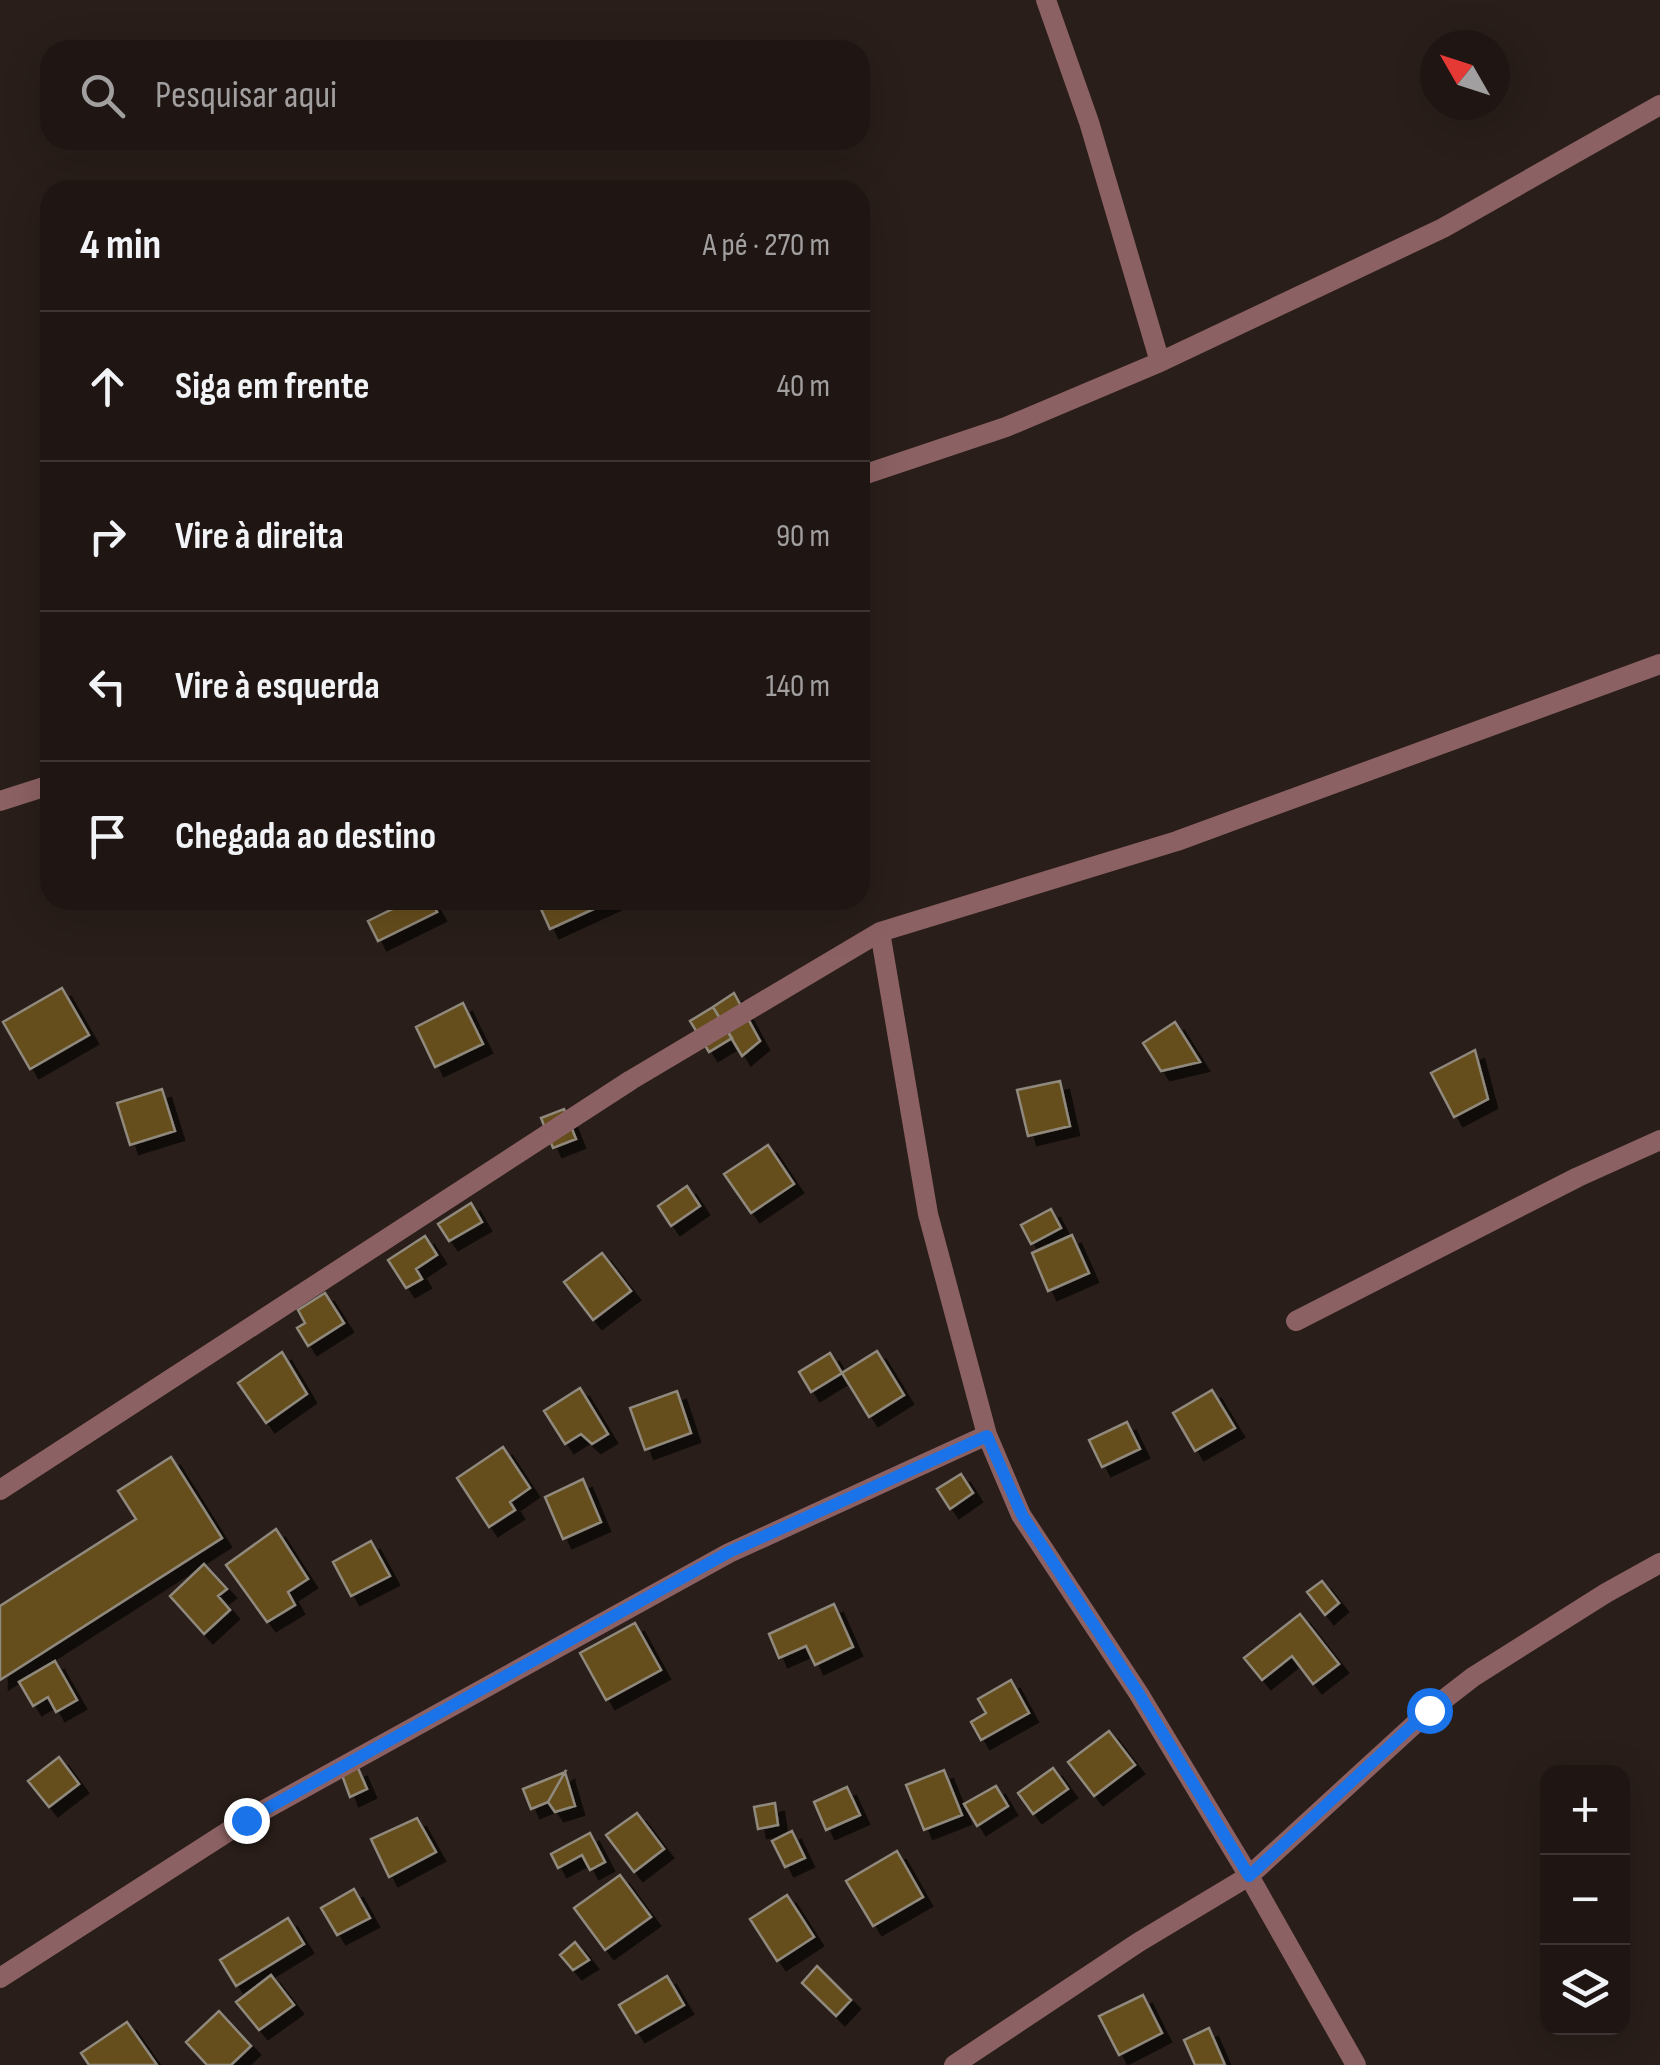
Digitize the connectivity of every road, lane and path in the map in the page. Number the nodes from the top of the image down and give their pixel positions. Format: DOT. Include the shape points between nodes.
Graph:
graph roads {
  1 [pos="1046,0"];
  2 [pos="1660,104"];
  3 [pos="1160,362"];
  4 [pos="870,473"];
  5 [pos="1660,664"];
  6 [pos="40,788"];
  7 [pos="0,801"];
  8 [pos="880,932"];
  9 [pos="1660,1140"];
  10 [pos="1296,1321"];
  11 [pos="987,1436"];
  12 [pos="0,1490"];
  13 [pos="1660,1563"];
  14 [pos="1249,1876"];
  15 [pos="0,1978"];
  16 [pos="954,2065"];
  17 [pos="1356,2065"];
  1 -- 3 [label="street"];
  2 -- 3 [label="street" via="1443,228"];
  3 -- 4 [label="street" via="1006,427"];
  5 -- 8 [label="street" via="1177,841"];
  6 -- 7 [label="street"];
  8 -- 11 [label="street" via="928,1214"];
  8 -- 12 [label="street" via="630,1080"];
  9 -- 10 [label="street"];
  11 -- 14 [label="street" via="1022,1515"];
  11 -- 15 [label="street" via="729,1552 246,1820"];
  13 -- 14 [label="street" via="1429,1710"];
  14 -- 16 [label="street"];
  14 -- 17 [label="street"];
}
